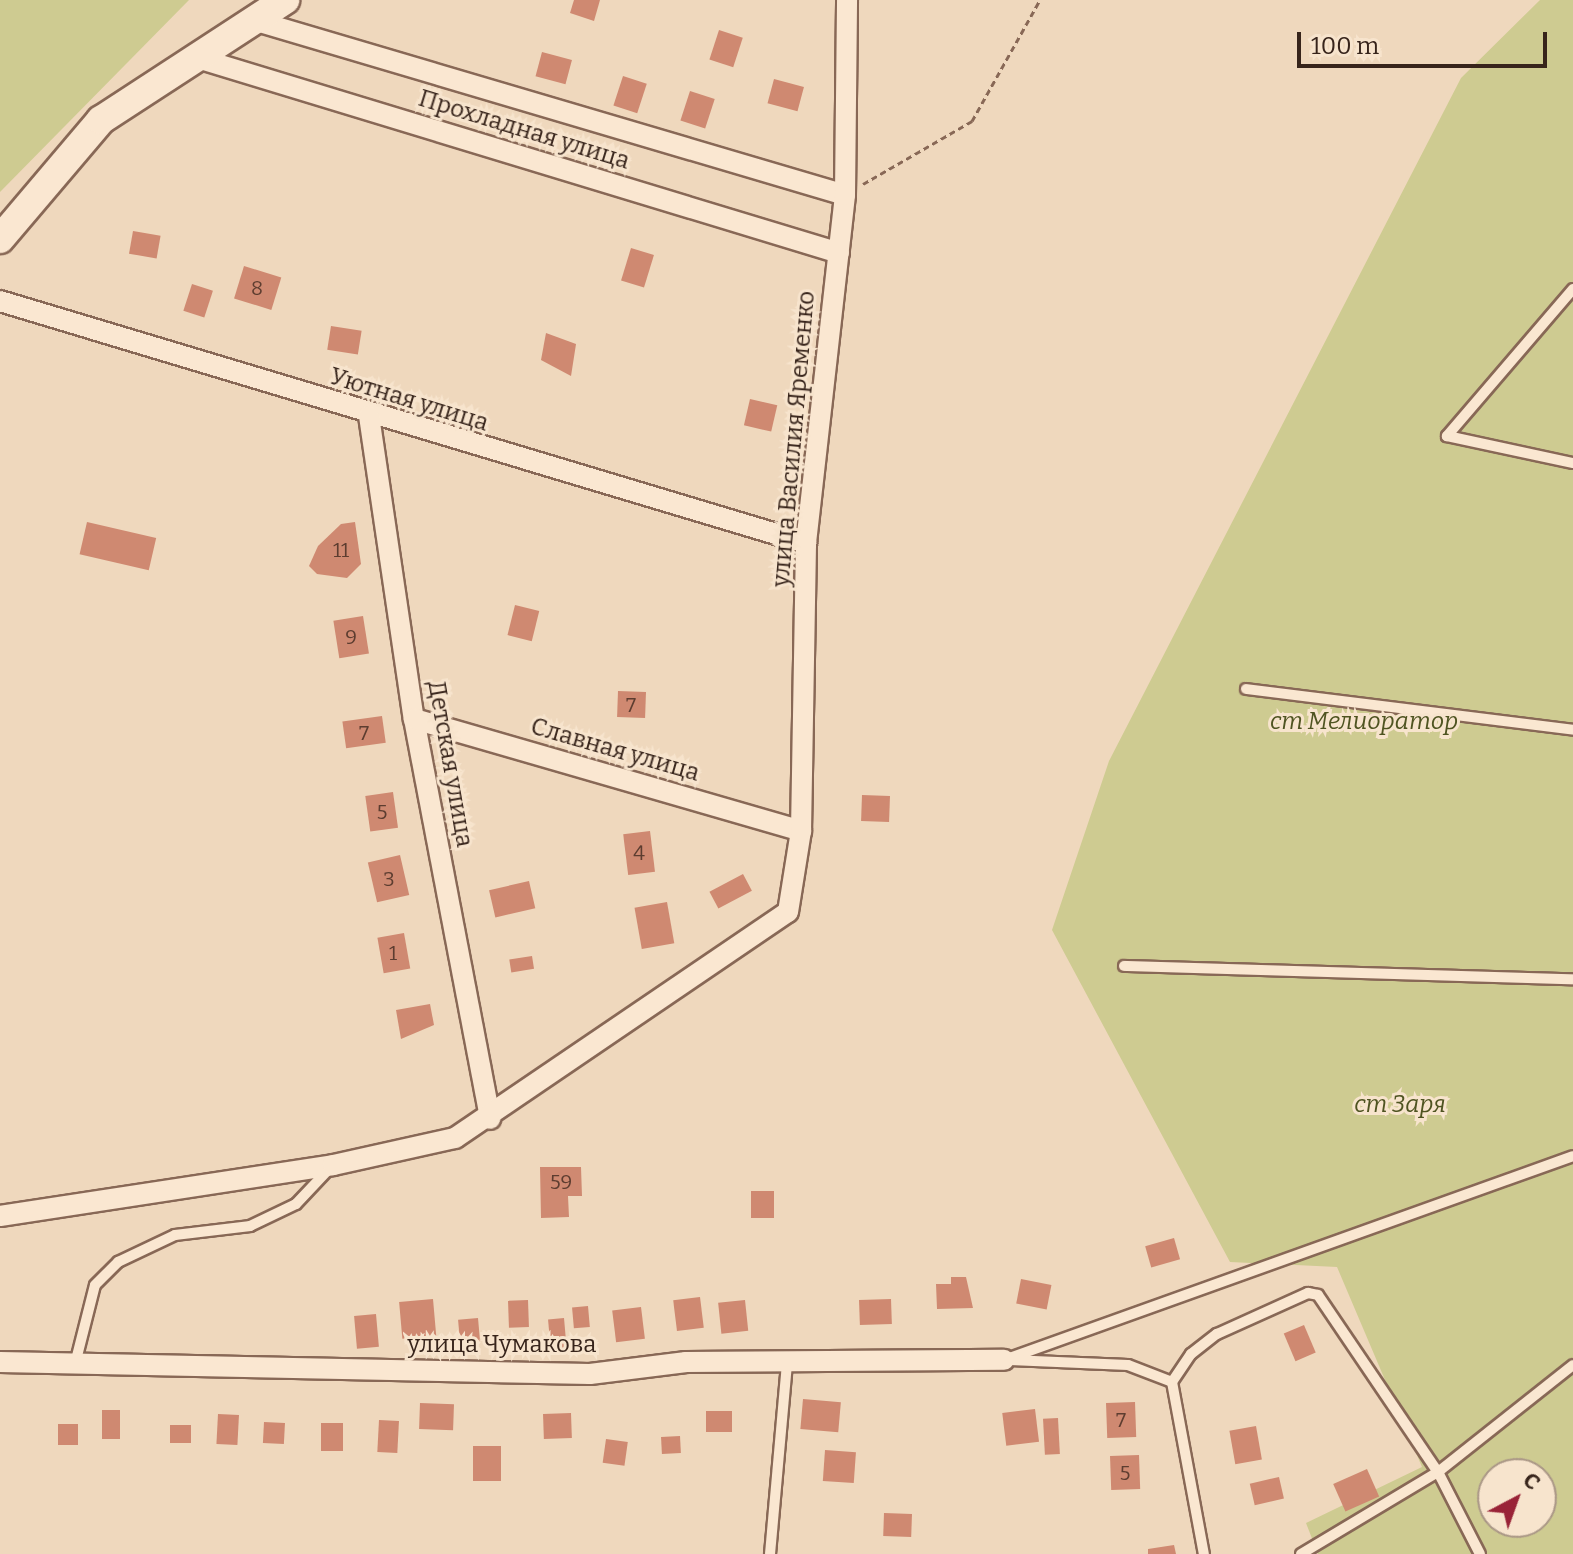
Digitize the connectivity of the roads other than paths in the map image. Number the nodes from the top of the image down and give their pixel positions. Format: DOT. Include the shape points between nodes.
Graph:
graph roads {
  1 [pos="285,0"];
  2 [pos="847,0"];
  3 [pos="253,20"];
  4 [pos="194,57"];
  5 [pos="845,195"];
  6 [pos="0,239"];
  7 [pos="839,253"];
  8 [pos="1573,289"];
  9 [pos="0,301"];
  10 [pos="369,416"];
  11 [pos="1573,463"];
  12 [pos="806,543"];
  13 [pos="1246,689"];
  14 [pos="414,719"];
  15 [pos="1573,730"];
  16 [pos="801,831"];
  17 [pos="1124,966"];
  18 [pos="1573,979"];
  19 [pos="490,1119"];
  20 [pos="1573,1156"];
  21 [pos="333,1165"];
  22 [pos="0,1216"];
  23 [pos="1004,1360"];
  24 [pos="0,1362"];
  25 [pos="787,1362"];
  26 [pos="1573,1365"];
  27 [pos="74,1366"];
  28 [pos="1172,1382"];
  29 [pos="1438,1472"];
  30 [pos="770,1554"];
  31 [pos="1204,1554"];
  32 [pos="1301,1554"];
  33 [pos="1480,1554"];
  1 -- 3 [label="main road"];
  2 -- 5 [label="street, улица Василия Яременко"];
  3 -- 4 [label="main road"];
  3 -- 5 [label="street"];
  4 -- 6 [label="main road" via="101,120"];
  4 -- 7 [label="street, Прохладная улица"];
  5 -- 7 [label="street, улица Василия Яременко"];
  7 -- 12 [label="street, улица Василия Яременко"];
  8 -- 11 [label="lane" via="1447,436"];
  9 -- 10 [label="street, Уютная улица"];
  10 -- 12 [label="street, Уютная улица"];
  10 -- 14 [label="street, Детская улица"];
  12 -- 16 [label="street, улица Василия Яременко"];
  13 -- 15 [label="lane"];
  14 -- 16 [label="street, Славная улица"];
  14 -- 19 [label="street, Детская улица"];
  16 -- 19 [label="street, улица Василия Яременко" via="796,895 775,925"];
  17 -- 18 [label="lane"];
  19 -- 21 [label="street" via="442,1142"];
  20 -- 23 [label="lane"];
  21 -- 22 [label="street"];
  21 -- 27 [label="lane" via="274,1215 250,1226 175,1235 118,1262 95,1285"];
  23 -- 25 [label="street, улица Чумакова"];
  23 -- 28 [label="lane" via="1128,1365"];
  24 -- 27 [label="street, улица Чумакова"];
  25 -- 27 [label="street, улица Чумакова" via="686,1362 590,1374"];
  25 -- 30 [label="lane"];
  26 -- 29 [label="lane"];
  28 -- 29 [label="lane" via="1191,1354 1217,1334 1308,1293 1318,1295"];
  28 -- 31 [label="lane"];
  29 -- 32 [label="lane"];
  29 -- 33 [label="lane"];
}
